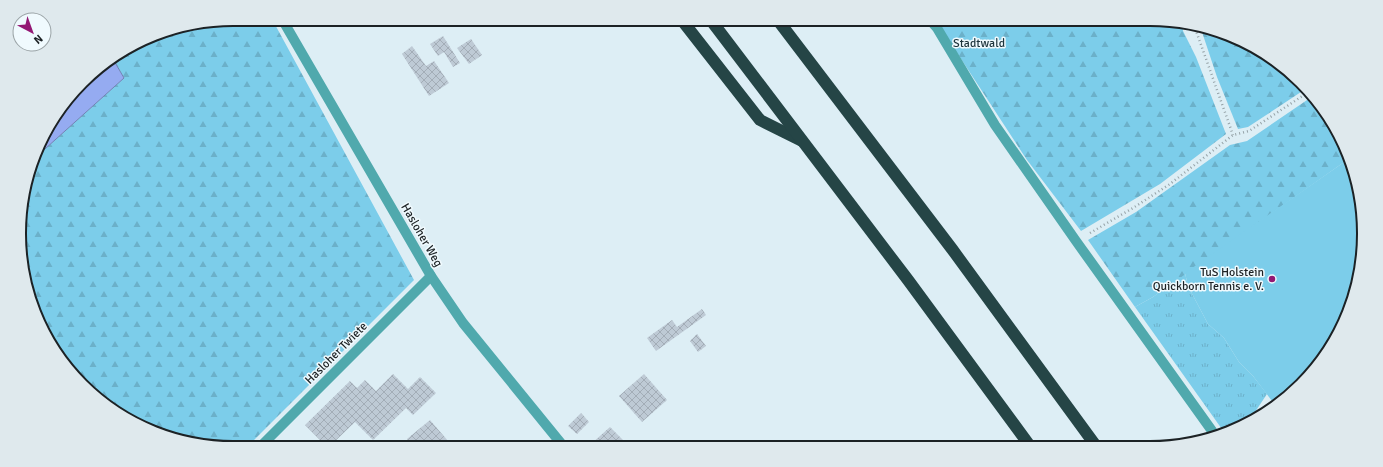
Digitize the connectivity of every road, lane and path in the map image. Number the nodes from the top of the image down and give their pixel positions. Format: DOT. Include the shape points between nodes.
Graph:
graph roads {
  1 [pos="286,26"];
  2 [pos="686,26"];
  3 [pos="715,26"];
  4 [pos="782,26"];
  5 [pos="935,26"];
  6 [pos="1196,31"];
  7 [pos="1304,95"];
  8 [pos="1234,135"];
  9 [pos="805,143"];
  10 [pos="1076,241"];
  11 [pos="431,276"];
  12 [pos="1212,431"];
  13 [pos="266,441"];
  14 [pos="559,441"];
  15 [pos="1026,441"];
  16 [pos="1092,441"];
  1 -- 11 [label="street, Hasloher Weg"];
  2 -- 9 [label="highway" via="760,120"];
  3 -- 9 [label="highway"];
  4 -- 16 [label="highway" via="952,249"];
  5 -- 10 [label="street" via="995,125"];
  6 -- 8 [label="path"];
  7 -- 8 [label="path" via="1249,132"];
  8 -- 10 [label="path" via="1139,204"];
  9 -- 15 [label="highway"];
  10 -- 12 [label="street"];
  11 -- 13 [label="street, Hasloher Twiete"];
  11 -- 14 [label="street, Hasloher Weg" via="463,323"];
}
